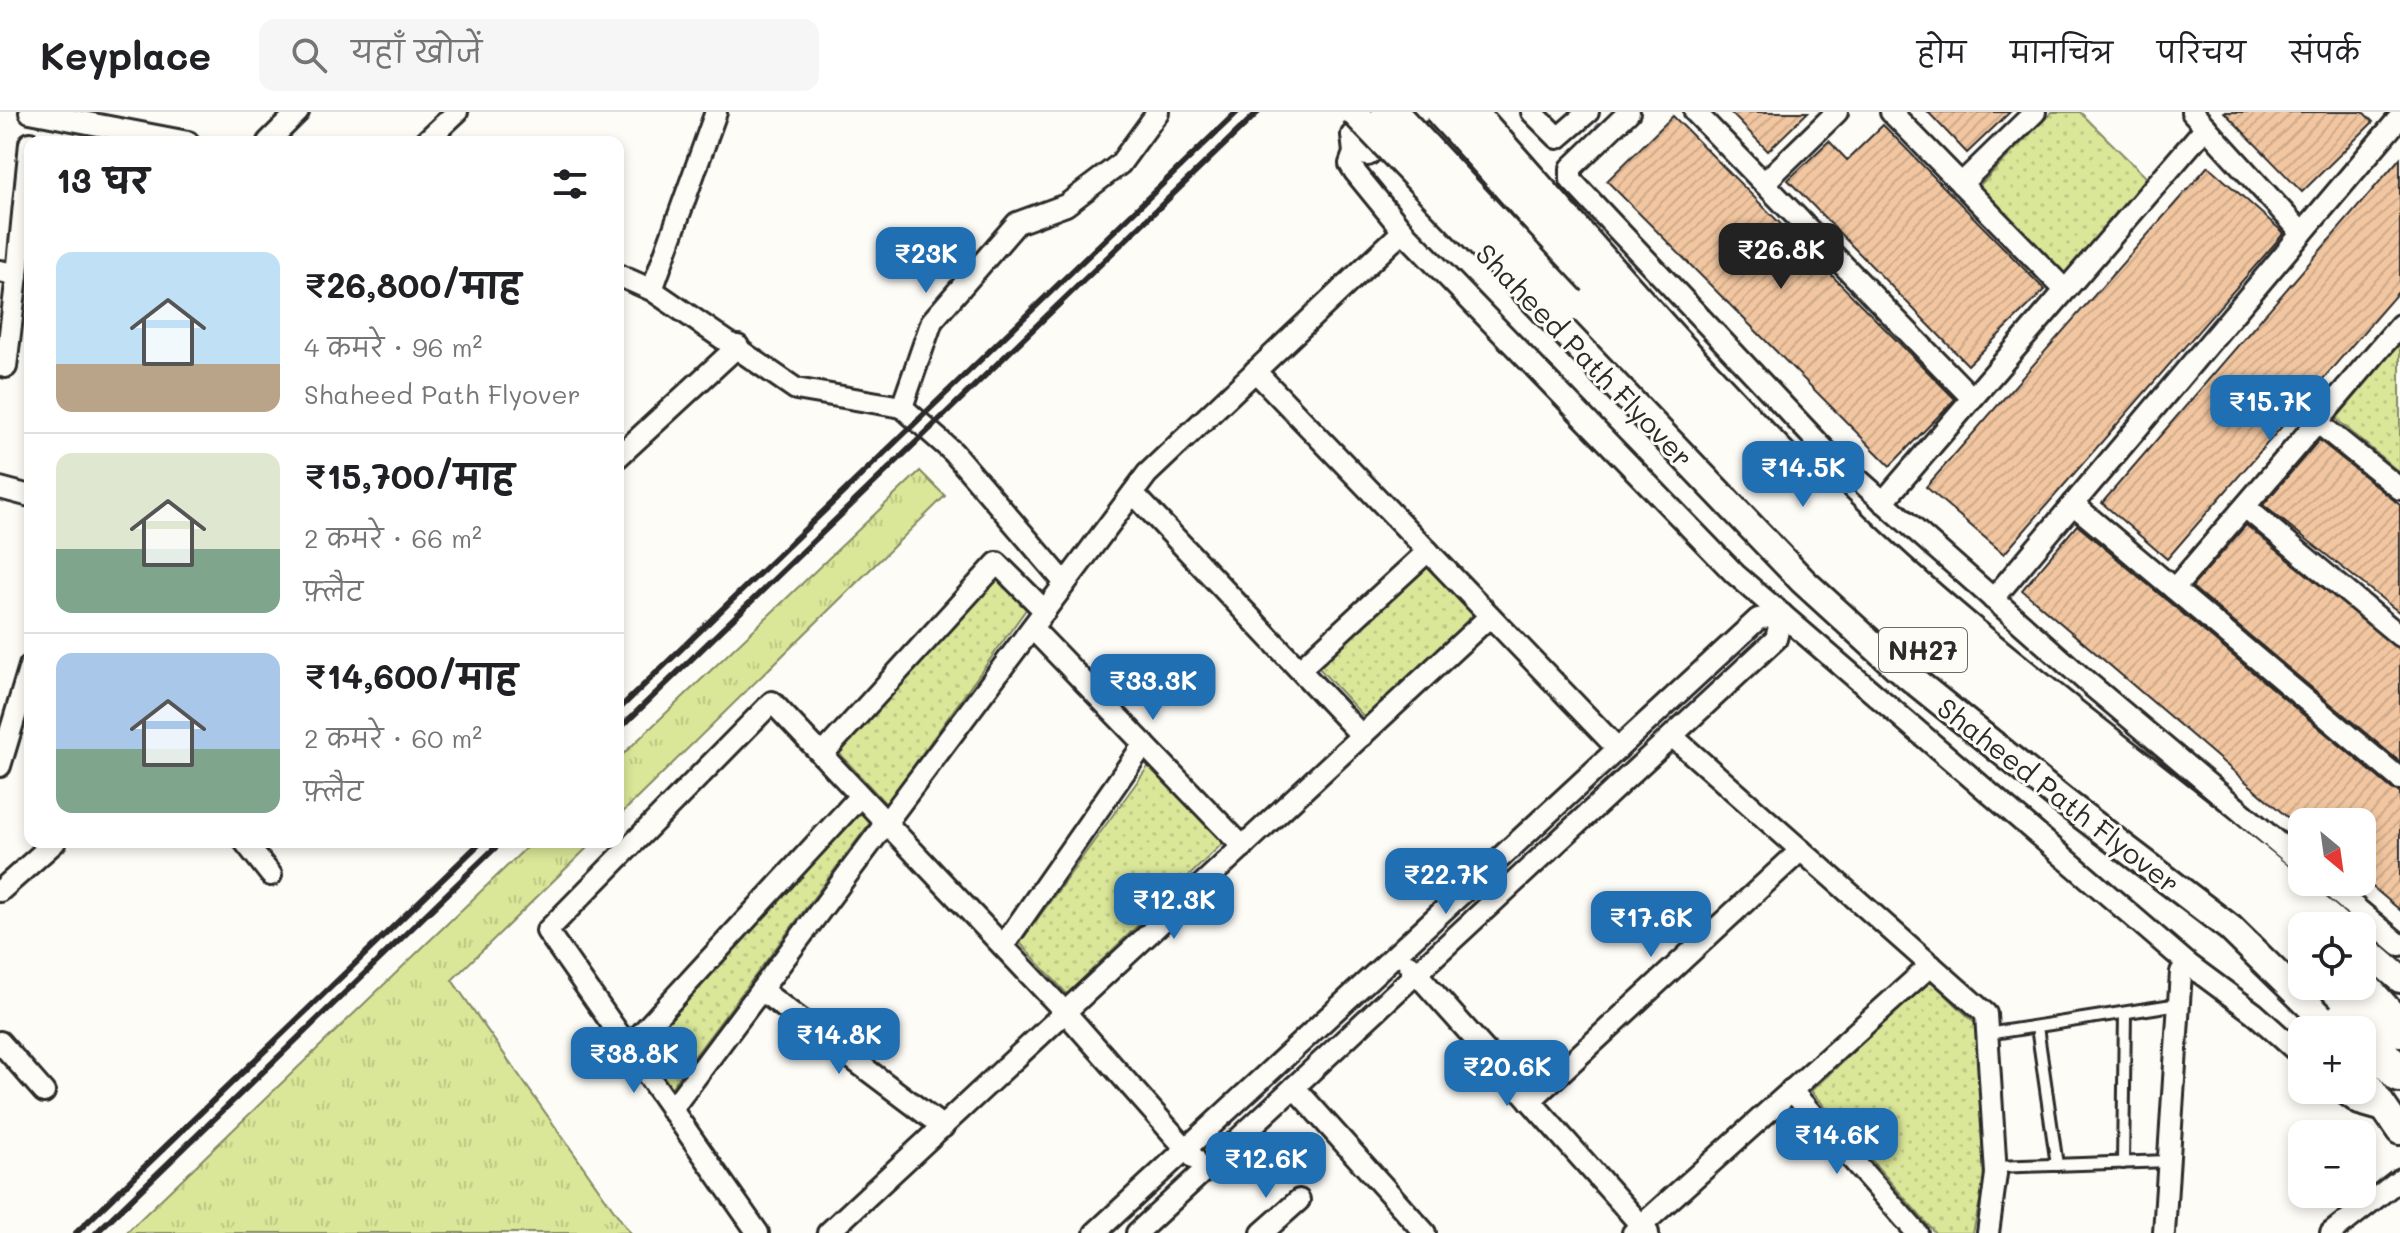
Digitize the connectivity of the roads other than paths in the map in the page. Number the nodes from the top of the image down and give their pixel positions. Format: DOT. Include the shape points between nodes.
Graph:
graph roads {
  1 [pos="32,112"];
  2 [pos="298,112"];
  3 [pos="457,112"];
  4 [pos="716,112"];
  5 [pos="1158,112"];
  6 [pos="1354,112"];
  7 [pos="1381,112"];
  8 [pos="1389,112"];
  9 [pos="1420,112"];
  10 [pos="1444,112"];
  11 [pos="1474,112"];
  12 [pos="1588,112"];
  13 [pos="1629,112"];
  14 [pos="1695,112"];
  15 [pos="1837,112"];
  16 [pos="1891,112"];
  17 [pos="2035,112"];
  18 [pos="1536,113"];
  19 [pos="2393,117"];
  20 [pos="2199,119"];
  21 [pos="30,136"];
  22 [pos="154,136"];
  23 [pos="274,136"];
  24 [pos="431,136"];
  25 [pos="1354,153"];
  26 [pos="24,178"];
  27 [pos="1764,183"];
  28 [pos="1961,184"];
  29 [pos="1403,231"];
  30 [pos="2302,233"];
  31 [pos="8,273"];
  32 [pos="624,278"];
  33 [pos="652,290"];
  34 [pos="2065,290"];
  35 [pos="1569,304"];
  36 [pos="2400,325"];
  37 [pos="738,346"];
  38 [pos="6,367"];
  39 [pos="1255,371"];
  40 [pos="1611,382"];
  41 [pos="1972,398"];
  42 [pos="1706,404"];
  43 [pos="902,407"];
  44 [pos="1741,408"];
  45 [pos="2317,422"];
  46 [pos="624,451"];
  47 [pos="0,488"];
  48 [pos="2400,489"];
  49 [pos="1133,493"];
  50 [pos="24,494"];
  51 [pos="1883,502"];
  52 [pos="2073,504"];
  53 [pos="2245,507"];
  54 [pos="1428,551"];
  55 [pos="1065,583"];
  56 [pos="2174,589"];
  57 [pos="1993,599"];
  58 [pos="1782,614"];
  59 [pos="1490,616"];
  60 [pos="1038,619"];
  61 [pos="2400,636"];
  62 [pos="1300,669"];
  63 [pos="24,685"];
  64 [pos="1362,736"];
  65 [pos="1672,736"];
  66 [pos="1144,744"];
  67 [pos="1618,749"];
  68 [pos="822,755"];
  69 [pos="1,758"];
  70 [pos="2400,779"];
  71 [pos="860,796"];
  72 [pos="886,823"];
  73 [pos="1243,847"];
  74 [pos="48,848"];
  75 [pos="250,848"];
  76 [pos="1801,850"];
  77 [pos="2288,851"];
  78 [pos="271,875"];
  79 [pos="0,891"];
  80 [pos="2342,896"];
  81 [pos="2322,912"];
  82 [pos="2288,917"];
  83 [pos="2400,945"];
  84 [pos="1003,946"];
  85 [pos="1398,953"];
  86 [pos="2288,957"];
  87 [pos="2376,958"];
  88 [pos="2188,964"];
  89 [pos="1931,965"];
  90 [pos="1417,973"];
  91 [pos="2400,979"];
  92 [pos="761,990"];
  93 [pos="2374,1000"];
  94 [pos="2179,1004"];
  95 [pos="2323,1011"];
  96 [pos="1065,1012"];
  97 [pos="2125,1013"];
  98 [pos="2037,1027"];
  99 [pos="2400,1029"];
  100 [pos="1987,1034"];
  101 [pos="0,1042"];
  102 [pos="2288,1043"];
  103 [pos="628,1048"];
  104 [pos="2376,1049"];
  105 [pos="2400,1075"];
  106 [pos="1294,1087"];
  107 [pos="1791,1090"];
  108 [pos="44,1092"];
  109 [pos="2376,1096"];
  110 [pos="1530,1101"];
  111 [pos="2359,1104"];
  112 [pos="671,1110"];
  113 [pos="2393,1121"];
  114 [pos="943,1127"];
  115 [pos="1186,1149"];
  116 [pos="2169,1161"];
  117 [pos="2123,1163"];
  118 [pos="2057,1165"];
  119 [pos="1996,1167"];
  120 [pos="1205,1170"];
  121 [pos="2400,1179"];
  122 [pos="1299,1200"];
  123 [pos="1277,1228"];
  124 [pos="1641,1230"];
  125 [pos="758,1233"];
  126 [pos="828,1233"];
  127 [pos="1095,1233"];
  128 [pos="1137,1233"];
  129 [pos="1425,1233"];
  130 [pos="1917,1233"];
  131 [pos="1988,1233"];
  132 [pos="2164,1233"];
  133 [pos="2331,1233"];
  1 -- 21 [label="street"];
  1 -- 22 [label="street"];
  2 -- 23 [label="street"];
  3 -- 24 [label="street"];
  4 -- 33 [label="street"];
  5 -- 43 [label="street" via="1120,164 1066,205 1017,223 932,321"];
  6 -- 40 [label="street, Shaheed Path Flyover, bridge"];
  7 -- 25 [label="street" via="1352,135"];
  8 -- 35 [label="highway, Shaheed Path Flyover / NH27, bridge"];
  9 -- 25 [label="street" via="1368,155"];
  10 -- 42 [label="highway, Shaheed Path Flyover / NH27"];
  11 -- 44 [label="street"];
  12 -- 18 [label="street" via="1558,138"];
  13 -- 51 [label="street" via="1571,168 1571,180 1825,450"];
  14 -- 27 [label="street"];
  15 -- 27 [label="street"];
  16 -- 28 [label="street"];
  17 -- 28 [label="street"];
  19 -- 30 [label="street"];
  20 -- 30 [label="street"];
  20 -- 34 [label="street"];
  25 -- 29 [label="street" via="1352,168"];
  26 -- 31 [label="street"];
  27 -- 41 [label="street"];
  28 -- 34 [label="street"];
  29 -- 39 [label="street"];
  29 -- 58 [label="street" via="1735,574"];
  30 -- 52 [label="street"];
  31 -- 38 [label="street"];
  32 -- 33 [label="street"];
  33 -- 37 [label="street"];
  34 -- 41 [label="street"];
  35 -- 40 [label="highway, bridge"];
  35 -- 86 [label="highway, Shaheed Path Flyover / NH27" via="1708,453 1874,608"];
  36 -- 45 [label="street"];
  37 -- 43 [label="street" via="796,389"];
  37 -- 46 [label="street"];
  39 -- 49 [label="street"];
  39 -- 54 [label="street"];
  40 -- 95 [label="street, Shaheed Path Flyover, bridge" via="1803,581 1896,666 2230,928"];
  41 -- 51 [label="street"];
  42 -- 44 [label="highway"];
  42 -- 82 [label="highway, Shaheed Path Flyover / NH27" via="1861,557"];
  43 -- 55 [label="street" via="953,452"];
  44 -- 81 [label="street" via="1874,543 1995,648"];
  45 -- 48 [label="street"];
  45 -- 53 [label="street"];
  47 -- 50 [label="street"];
  49 -- 55 [label="street"];
  49 -- 62 [label="street"];
  51 -- 57 [label="street"];
  52 -- 56 [label="street"];
  52 -- 57 [label="street"];
  53 -- 56 [label="street"];
  53 -- 61 [label="street"];
  54 -- 59 [label="street"];
  54 -- 62 [label="street"];
  55 -- 60 [label="street"];
  56 -- 70 [label="street"];
  57 -- 77 [label="street"];
  58 -- 65 [label="street" via="1776,639"];
  58 -- 67 [label="street" via="1758,619"];
  58 -- 88 [label="street"];
  59 -- 64 [label="street"];
  59 -- 67 [label="street"];
  60 -- 66 [label="street"];
  60 -- 68 [label="street" via="997,563"];
  60 -- 72 [label="street"];
  62 -- 64 [label="street"];
  63 -- 69 [label="street"];
  64 -- 73 [label="street"];
  65 -- 76 [label="street"];
  65 -- 90 [label="street"];
  66 -- 73 [label="street"];
  66 -- 84 [label="street"];
  67 -- 85 [label="street"];
  68 -- 71 [label="street"];
  68 -- 103 [label="street" via="772,702 547,931"];
  71 -- 72 [label="street"];
  71 -- 103 [label="street"];
  72 -- 84 [label="street"];
  72 -- 92 [label="street"];
  73 -- 96 [label="street"];
  74 -- 79 [label="street"];
  75 -- 78 [label="street"];
  76 -- 89 [label="street"];
  76 -- 110 [label="street"];
  80 -- 83 [label="street"];
  84 -- 96 [label="street"];
  85 -- 90 [label="street"];
  85 -- 115 [label="street"];
  87 -- 91 [label="street"];
  88 -- 94 [label="street" via="2181,972"];
  88 -- 102 [label="street"];
  89 -- 100 [label="street" via="1986,1014"];
  89 -- 107 [label="street"];
  90 -- 106 [label="street"];
  90 -- 110 [label="street"];
  92 -- 112 [label="street"];
  92 -- 114 [label="street"];
  93 -- 99 [label="highway"];
  94 -- 97 [label="lane"];
  94 -- 116 [label="street"];
  96 -- 114 [label="street"];
  96 -- 115 [label="street"];
  97 -- 98 [label="lane"];
  97 -- 117 [label="lane"];
  98 -- 100 [label="lane"];
  98 -- 118 [label="lane"];
  100 -- 119 [label="street"];
  101 -- 108 [label="street"];
  103 -- 112 [label="street"];
  104 -- 105 [label="highway, Shaheed Path Flyover"];
  106 -- 120 [label="street"];
  106 -- 129 [label="street"];
  107 -- 124 [label="street"];
  107 -- 130 [label="street"];
  109 -- 113 [label="street"];
  110 -- 124 [label="street"];
  111 -- 113 [label="street"];
  112 -- 125 [label="street"];
  114 -- 126 [label="street"];
  115 -- 120 [label="street"];
  115 -- 127 [label="street"];
  116 -- 117 [label="lane"];
  116 -- 132 [label="street"];
  117 -- 118 [label="lane"];
  118 -- 119 [label="lane"];
  119 -- 131 [label="street"];
  120 -- 128 [label="street"];
  121 -- 133 [label="street"];
  122 -- 123 [label="street"];
}
